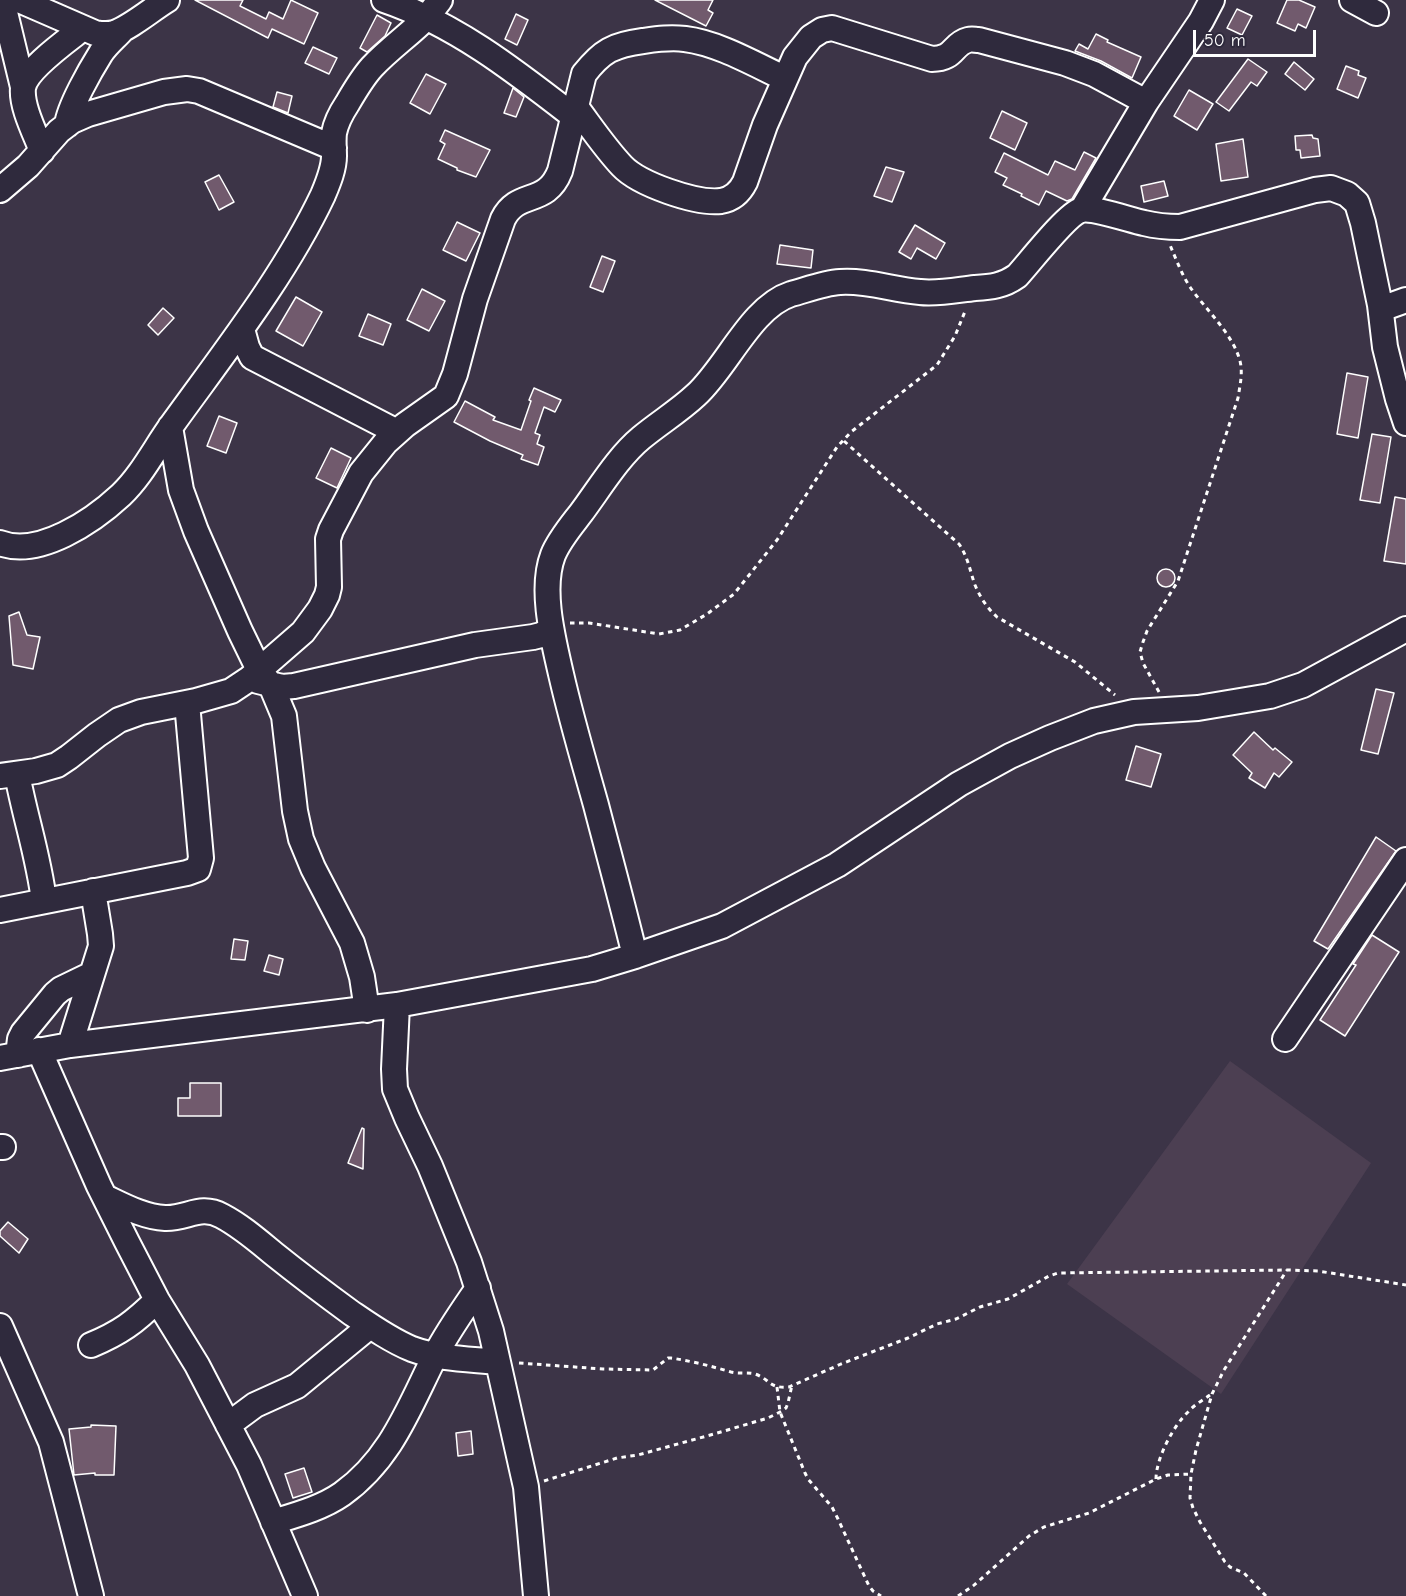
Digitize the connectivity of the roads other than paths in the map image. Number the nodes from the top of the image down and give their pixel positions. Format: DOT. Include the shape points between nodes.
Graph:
graph roads {
  1 [pos="2,0"];
  2 [pos="19,0"];
  3 [pos="167,0"];
  4 [pos="384,0"];
  5 [pos="1212,0"];
  6 [pos="1352,0"];
  7 [pos="433,8"];
  8 [pos="1376,13"];
  9 [pos="83,28"];
  10 [pos="123,29"];
  11 [pos="784,78"];
  12 [pos="23,87"];
  13 [pos="1146,102"];
  14 [pos="575,112"];
  15 [pos="67,125"];
  16 [pos="334,148"];
  17 [pos="42,151"];
  18 [pos="0,190"];
  19 [pos="1082,210"];
  20 [pos="1406,300"];
  21 [pos="1381,309"];
  22 [pos="242,329"];
  23 [pos="1406,423"];
  24 [pos="170,427"];
  25 [pos="397,432"];
  26 [pos="0,543"];
  27 [pos="551,629"];
  28 [pos="1406,629"];
  29 [pos="260,678"];
  30 [pos="187,703"];
  31 [pos="9,775"];
  32 [pos="1406,860"];
  33 [pos="93,891"];
  34 [pos="44,901"];
  35 [pos="0,910"];
  36 [pos="635,956"];
  37 [pos="92,974"];
  38 [pos="397,1005"];
  39 [pos="367,1010"];
  40 [pos="1285,1040"];
  41 [pos="70,1045"];
  42 [pos="12,1054"];
  43 [pos="105,1197"];
  44 [pos="478,1288"];
  45 [pos="157,1300"];
  46 [pos="0,1326"];
  47 [pos="370,1326"];
  48 [pos="92,1345"];
  49 [pos="436,1355"];
  50 [pos="498,1362"];
  51 [pos="228,1425"];
  52 [pos="273,1522"];
  53 [pos="91,1596"];
  54 [pos="305,1596"];
  55 [pos="536,1596"];
  1 -- 12 [label="street"];
  2 -- 9 [label="street"];
  3 -- 10 [label="street"];
  4 -- 7 [label="street" via="405,7"];
  5 -- 13 [label="street"];
  6 -- 8 [label="street"];
  7 -- 14 [label="street"];
  7 -- 16 [label="street" via="372,67 358,86 336,124"];
  9 -- 10 [label="street" via="105,34"];
  9 -- 12 [label="street" via="40,63"];
  10 -- 15 [label="street" via="101,54"];
  11 -- 13 [label="street" via="811,37 832,28 932,59 948,56 968,40 979,40 1084,70"];
  11 -- 14 [label="street" via="716,47 686,39 626,43 607,50 584,74"];
  11 -- 14 [label="street" via="741,191 723,201 679,194 638,179"];
  12 -- 17 [label="street" via="24,105"];
  13 -- 19 [label="street"];
  14 -- 25 [label="street" via="556,182 549,190 516,203 503,219 446,396"];
  15 -- 16 [label="street" via="88,114 186,89"];
  15 -- 17 [label="street"];
  16 -- 22 [label="street" via="324,193 298,242"];
  17 -- 18 [label="street"];
  19 -- 21 [label="street" via="1144,224 1180,226 1331,188 1357,203"];
  19 -- 27 [label="street" via="1070,217 1017,276 995,287 922,292 864,282 838,282 776,300 698,393 621,459 563,538 549,571"];
  20 -- 21 [label="street"];
  21 -- 23 [label="street" via="1384,346"];
  22 -- 24 [label="street"];
  22 -- 25 [label="street" via="252,357"];
  24 -- 26 [label="street" via="137,478 91,518 38,544 20,547"];
  24 -- 29 [label="street" via="181,490"];
  25 -- 29 [label="street" via="361,473 331,530 329,587 320,609"];
  27 -- 29 [label="street" via="542,635 475,645 294,686 282,687"];
  27 -- 36 [label="street"];
  28 -- 36 [label="street" via="1287,691 1242,702 1134,712 1094,721 1050,738 959,784 837,865 722,926"];
  29 -- 30 [label="street" via="214,697"];
  29 -- 39 [label="street" via="284,716 301,839 352,943"];
  30 -- 31 [label="street" via="119,720 57,765"];
  30 -- 33 [label="street" via="200,865 193,872"];
  31 -- 34 [label="street" via="34,844"];
  32 -- 40 [label="street"];
  33 -- 34 [label="street"];
  33 -- 37 [label="street" via="100,946"];
  34 -- 35 [label="street"];
  36 -- 38 [label="street" via="592,969"];
  37 -- 41 [label="street"];
  37 -- 42 [label="street" via="55,994 23,1033"];
  38 -- 39 [label="street"];
  38 -- 44 [label="street" via="396,1089"];
  39 -- 41 [label="street"];
  41 -- 42 [label="street"];
  42 -- 43 [label="street"];
  43 -- 45 [label="street"];
  43 -- 47 [label="street" via="152,1216 167,1218 210,1211 221,1216"];
  44 -- 49 [label="street"];
  44 -- 50 [label="street"];
  45 -- 48 [label="street" via="131,1324"];
  45 -- 51 [label="street"];
  46 -- 53 [label="street" via="51,1442"];
  47 -- 49 [label="street" via="413,1349"];
  47 -- 51 [label="street" via="297,1386 255,1405"];
  49 -- 50 [label="street"];
  49 -- 52 [label="street" via="398,1430 365,1476 339,1496"];
  50 -- 55 [label="street" via="526,1487"];
  51 -- 52 [label="street"];
  52 -- 54 [label="street"];
}
